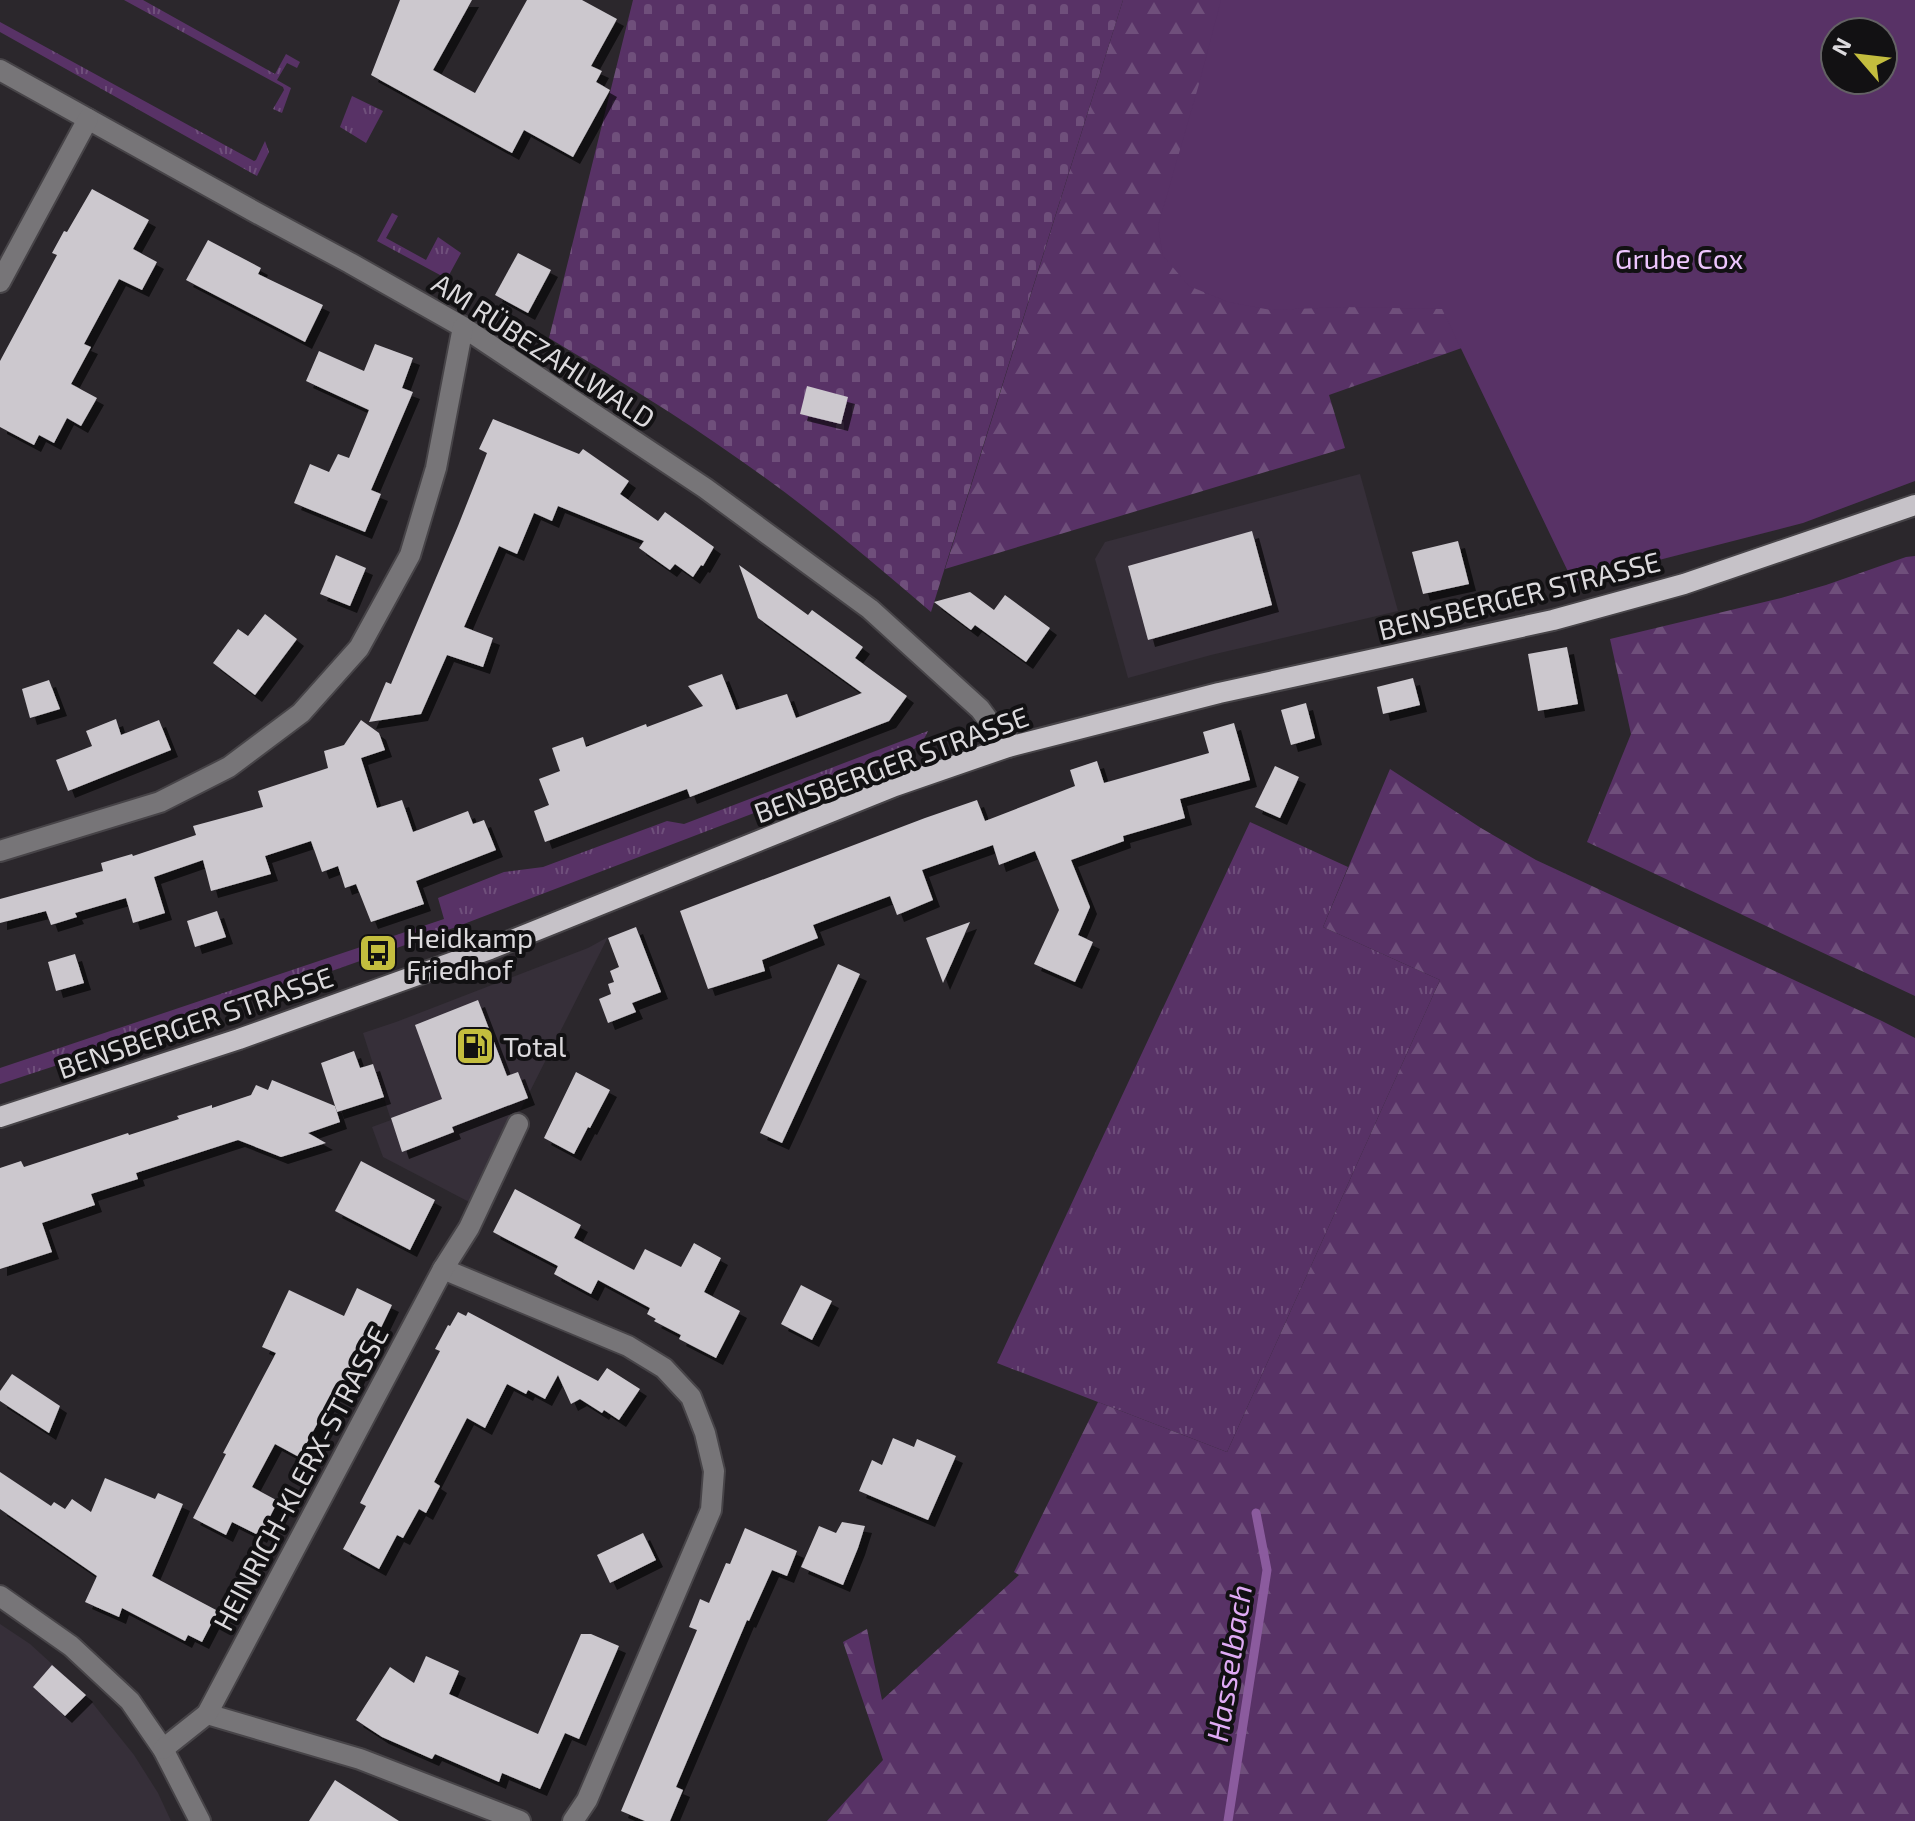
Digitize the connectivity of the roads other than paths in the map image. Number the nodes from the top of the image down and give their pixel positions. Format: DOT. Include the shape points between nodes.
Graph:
graph roads {
  1 [pos="0,70"];
  2 [pos="88,119"];
  3 [pos="0,282"];
  4 [pos="463,327"];
  5 [pos="1915,505"];
  6 [pos="1008,747"];
  7 [pos="0,851"];
  8 [pos="0,1117"];
  9 [pos="518,1124"];
  10 [pos="443,1269"];
  11 [pos="0,1596"];
  12 [pos="207,1714"];
  13 [pos="163,1749"];
  14 [pos="200,1821"];
  15 [pos="520,1821"];
  16 [pos="573,1821"];
  1 -- 2 [label="street, AM RÜBEZAHLWALD"];
  2 -- 3 [label="street"];
  2 -- 4 [label="street, AM RÜBEZAHLWALD"];
  4 -- 6 [label="street, AM RÜBEZAHLWALD" via="705,488 870,609 980,709"];
  4 -- 7 [label="street" via="436,468 410,555 359,648 301,713 229,767 160,802"];
  5 -- 6 [label="main road, BENSBERGER STRASSE" via="1684,584 1553,620 1219,693"];
  6 -- 8 [label="main road, BENSBERGER STRASSE" via="895,786 490,949"];
  9 -- 10 [label="street, HEINRICH-KLERX-STRASSE" via="469,1228"];
  10 -- 12 [label="street, HEINRICH-KLERX-STRASSE"];
  10 -- 16 [label="street" via="628,1346 664,1368 691,1397 714,1471 711,1510 587,1800"];
  11 -- 13 [label="street" via="71,1646 130,1701"];
  12 -- 13 [label="street, HEINRICH-KLERX-STRASSE"];
  12 -- 15 [label="street" via="360,1759"];
  13 -- 14 [label="street"];
}
